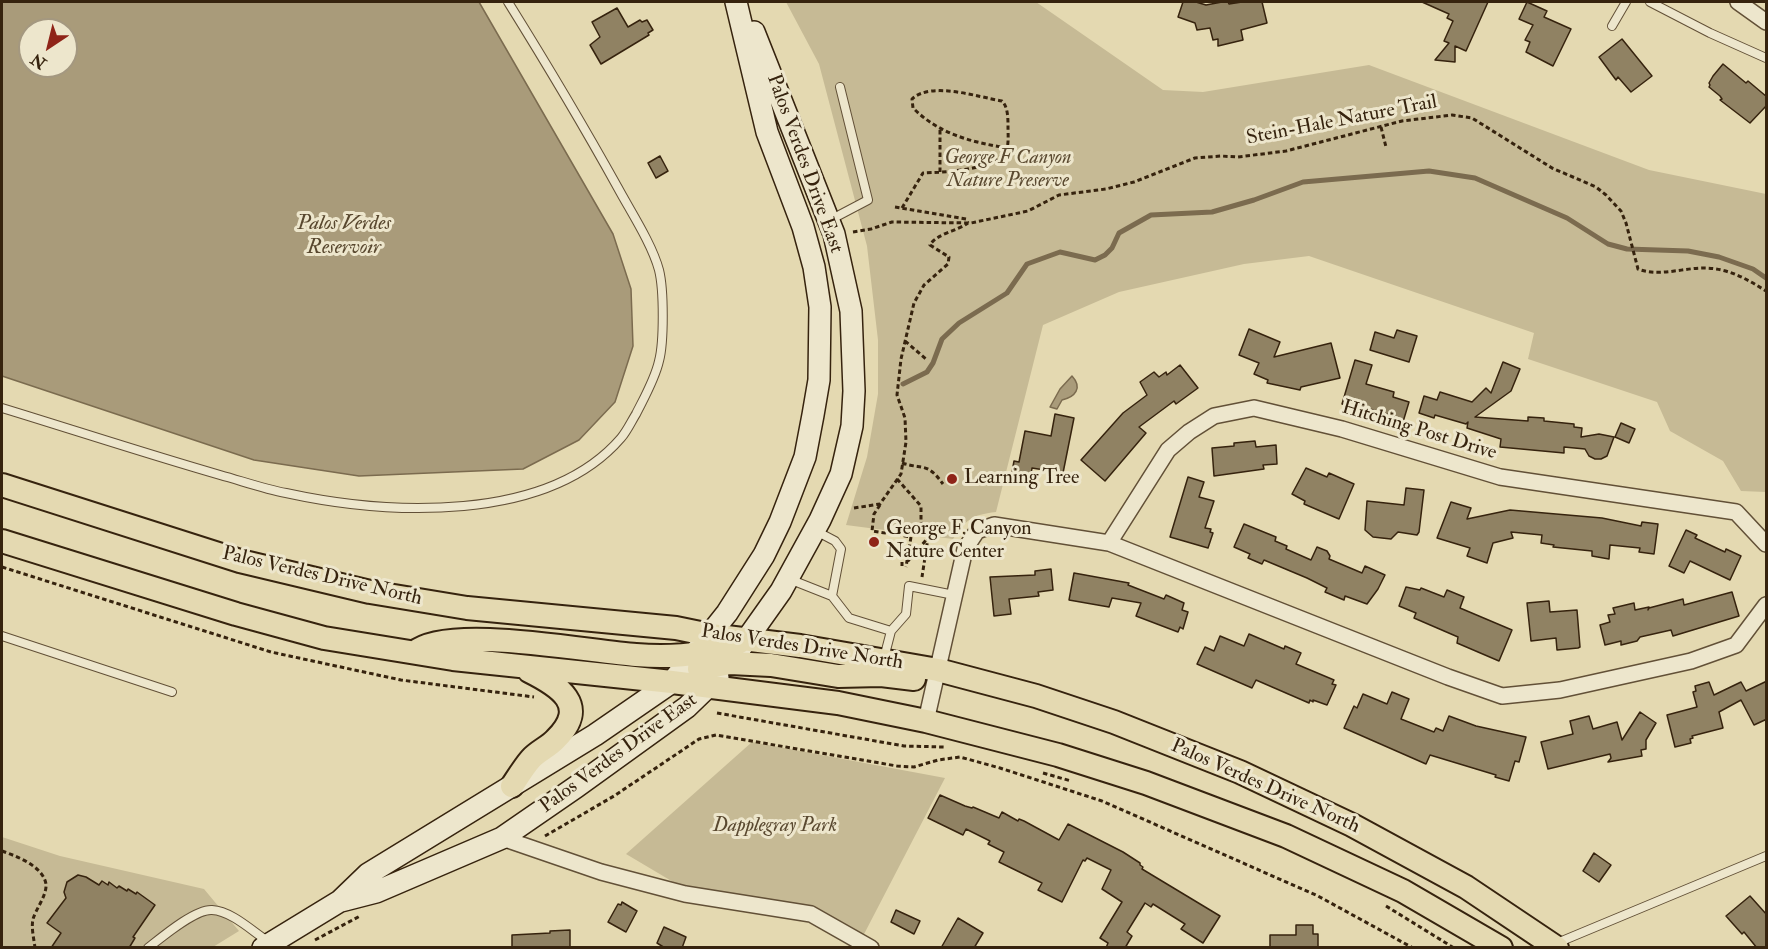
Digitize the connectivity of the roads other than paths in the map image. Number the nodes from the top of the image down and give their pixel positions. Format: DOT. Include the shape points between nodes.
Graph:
graph roads {
  1 [pos="508,2"];
  2 [pos="736,2"];
  3 [pos="742,2"];
  4 [pos="1626,2"];
  5 [pos="1650,2"];
  6 [pos="1738,2"];
  7 [pos="1767,22"];
  8 [pos="1612,26"];
  9 [pos="1767,58"];
  10 [pos="840,87"];
  11 [pos="832,228"];
  12 [pos="2,408"];
  13 [pos="2,485"];
  14 [pos="815,530"];
  15 [pos="2,541"];
  16 [pos="1109,543"];
  17 [pos="1767,544"];
  18 [pos="788,578"];
  19 [pos="954,595"];
  20 [pos="832,596"];
  21 [pos="1767,605"];
  22 [pos="891,631"];
  23 [pos="710,635"];
  24 [pos="2,636"];
  25 [pos="747,639"];
  26 [pos="414,654"];
  27 [pos="695,655"];
  28 [pos="883,659"];
  29 [pos="730,663"];
  30 [pos="519,667"];
  31 [pos="938,670"];
  32 [pos="672,682"];
  33 [pos="710,686"];
  34 [pos="172,692"];
  35 [pos="926,721"];
  36 [pos="512,786"];
  37 [pos="501,838"];
  38 [pos="1767,856"];
  39 [pos="340,902"];
  40 [pos="266,945"];
  41 [pos="1553,947"];
  42 [pos="148,948"];
  43 [pos="871,948"];
  44 [pos="1502,948"];
  1 -- 12 [label="lane" via="580,119 642,231 659,271 663,321 659,362 623,437 599,460 574,476 521,498 465,506 355,505 285,493 138,452"];
  2 -- 23 [label="main road, Palos Verdes Drive East" via="767,132 814,267 820,307 819,380 805,457 780,522 764,555"];
  3 -- 11 [label="main road, Palos Verdes Drive East"];
  4 -- 8 [label="lane"];
  5 -- 9 [label="lane"];
  6 -- 7 [label="street"];
  10 -- 11 [label="lane" via="868,200"];
  11 -- 14 [label="main road, Palos Verdes Drive East" via="851,311 854,391 852,426 841,474"];
  13 -- 23 [label="main road, Palos Verdes Drive North" via="240,561 370,592 467,608 676,628"];
  14 -- 18 [label="main road, Palos Verdes Drive East"];
  14 -- 20 [label="lane" via="841,549"];
  15 -- 26 [label="main road, Palos Verdes Drive North" via="236,614 324,638"];
  16 -- 17 [label="street, Hitching Post Drive" via="1168,450 1214,416 1254,408 1342,429 1500,477 1736,512"];
  16 -- 19 [label="street" via="994,525 976,531 965,549"];
  16 -- 21 [label="street" via="1502,696 1560,690 1691,662 1736,645"];
  18 -- 20 [label="lane"];
  18 -- 25 [label="main road, Palos Verdes Drive East"];
  19 -- 22 [label="lane" via="909,586 906,614"];
  19 -- 31 [label="street"];
  20 -- 22 [label="lane" via="849,618"];
  22 -- 28 [label="lane"];
  23 -- 25 [label="main road, Palos Verdes Drive North"];
  23 -- 27 [label="main road, Palos Verdes Drive East"];
  24 -- 34 [label="lane"];
  25 -- 27 [label="main road"];
  25 -- 28 [label="main road, Palos Verdes Drive North"];
  25 -- 29 [label="main road, Palos Verdes Drive East"];
  26 -- 27 [label="main road" via="423,645 445,641 499,640 638,656"];
  26 -- 30 [label="main road, Palos Verdes Drive North"];
  27 -- 32 [label="main road, Palos Verdes Drive East"];
  28 -- 31 [label="main road, Palos Verdes Drive North"];
  29 -- 31 [label="main road" via="838,676 913,679"];
  29 -- 32 [label="main road" via="699,669"];
  29 -- 33 [label="main road, Palos Verdes Drive East"];
  30 -- 32 [label="main road, Palos Verdes Drive North"];
  30 -- 36 [label="main road" via="553,683 566,694 570,718 565,730 531,759"];
  31 -- 35 [label="street"];
  31 -- 41 [label="main road, Palos Verdes Drive North" via="1114,722 1240,772 1352,825 1466,887"];
  32 -- 33 [label="main road, Palos Verdes Drive North"];
  32 -- 36 [label="main road, Palos Verdes Drive East"];
  33 -- 35 [label="main road, Palos Verdes Drive North" via="838,703"];
  33 -- 37 [label="main road, Palos Verdes Drive East" via="687,707"];
  35 -- 44 [label="main road, Palos Verdes Drive North" via="1058,755 1146,783 1286,836 1403,891"];
  36 -- 39 [label="main road, Palos Verdes Drive East" via="368,874"];
  37 -- 39 [label="main road, Palos Verdes Drive East" via="376,892"];
  37 -- 43 [label="street" via="601,872 685,894 811,914"];
  38 -- 41 [label="lane"];
  39 -- 40 [label="main road, Palos Verdes Drive East"];
  40 -- 42 [label="lane" via="227,914 211,909 182,922"];
}
